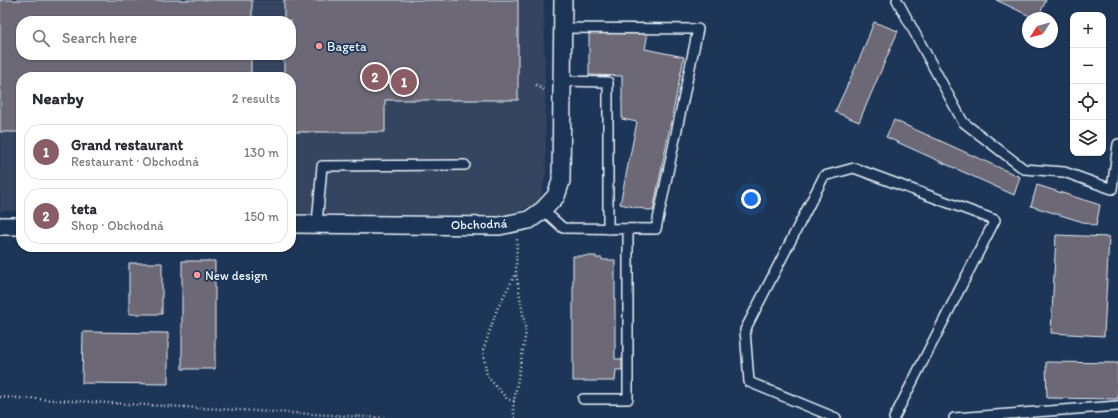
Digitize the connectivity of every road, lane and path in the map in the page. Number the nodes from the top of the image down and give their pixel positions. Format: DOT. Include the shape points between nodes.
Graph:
graph roads {
  1 [pos="563,0"];
  2 [pos="897,0"];
  3 [pos="562,28"];
  4 [pos="562,81"];
  5 [pos="1118,144"];
  6 [pos="465,165"];
  7 [pos="543,210"];
  8 [pos="517,222"];
  9 [pos="296,224"];
  10 [pos="317,224"];
  11 [pos="0,226"];
  12 [pos="16,226"];
  13 [pos="608,229"];
  14 [pos="628,229"];
  15 [pos="516,273"];
  16 [pos="0,397"];
  17 [pos="583,399"];
  18 [pos="514,401"];
  19 [pos="1118,406"];
  20 [pos="386,418"];
  21 [pos="516,418"];
  22 [pos="836,418"];
  23 [pos="894,418"];
  24 [pos="954,418"];
  1 -- 3 [label="street, Obchodná"];
  2 -- 5 [label="lane" via="962,122 1024,169 1064,172 1112,189"];
  3 -- 4 [label="street, Obchodná"];
  3 -- 14 [label="lane" via="698,29 656,229"];
  4 -- 7 [label="street, Obchodná" via="561,181 556,196"];
  4 -- 13 [label="lane" via="608,82"];
  6 -- 10 [label="lane" via="322,166"];
  7 -- 8 [label="street, Obchodná" via="529,220"];
  7 -- 13 [label="lane" via="563,228"];
  8 -- 10 [label="street, Obchodná" via="499,226"];
  8 -- 15 [label="path"];
  9 -- 10 [label="street, Obchodná"];
  11 -- 12 [label="street"];
  13 -- 14 [label="lane"];
  14 -- 17 [label="lane" via="628,399"];
  15 -- 18 [label="path" via="526,332"];
  15 -- 18 [label="path" via="497,309 483,351 487,376 507,399"];
  16 -- 20 [label="path"];
  18 -- 21 [label="path"];
  19 -- 24 [label="lane"];
  22 -- 23 [label="lane" via="749,382 745,330 824,176 854,168 995,220"];
}
